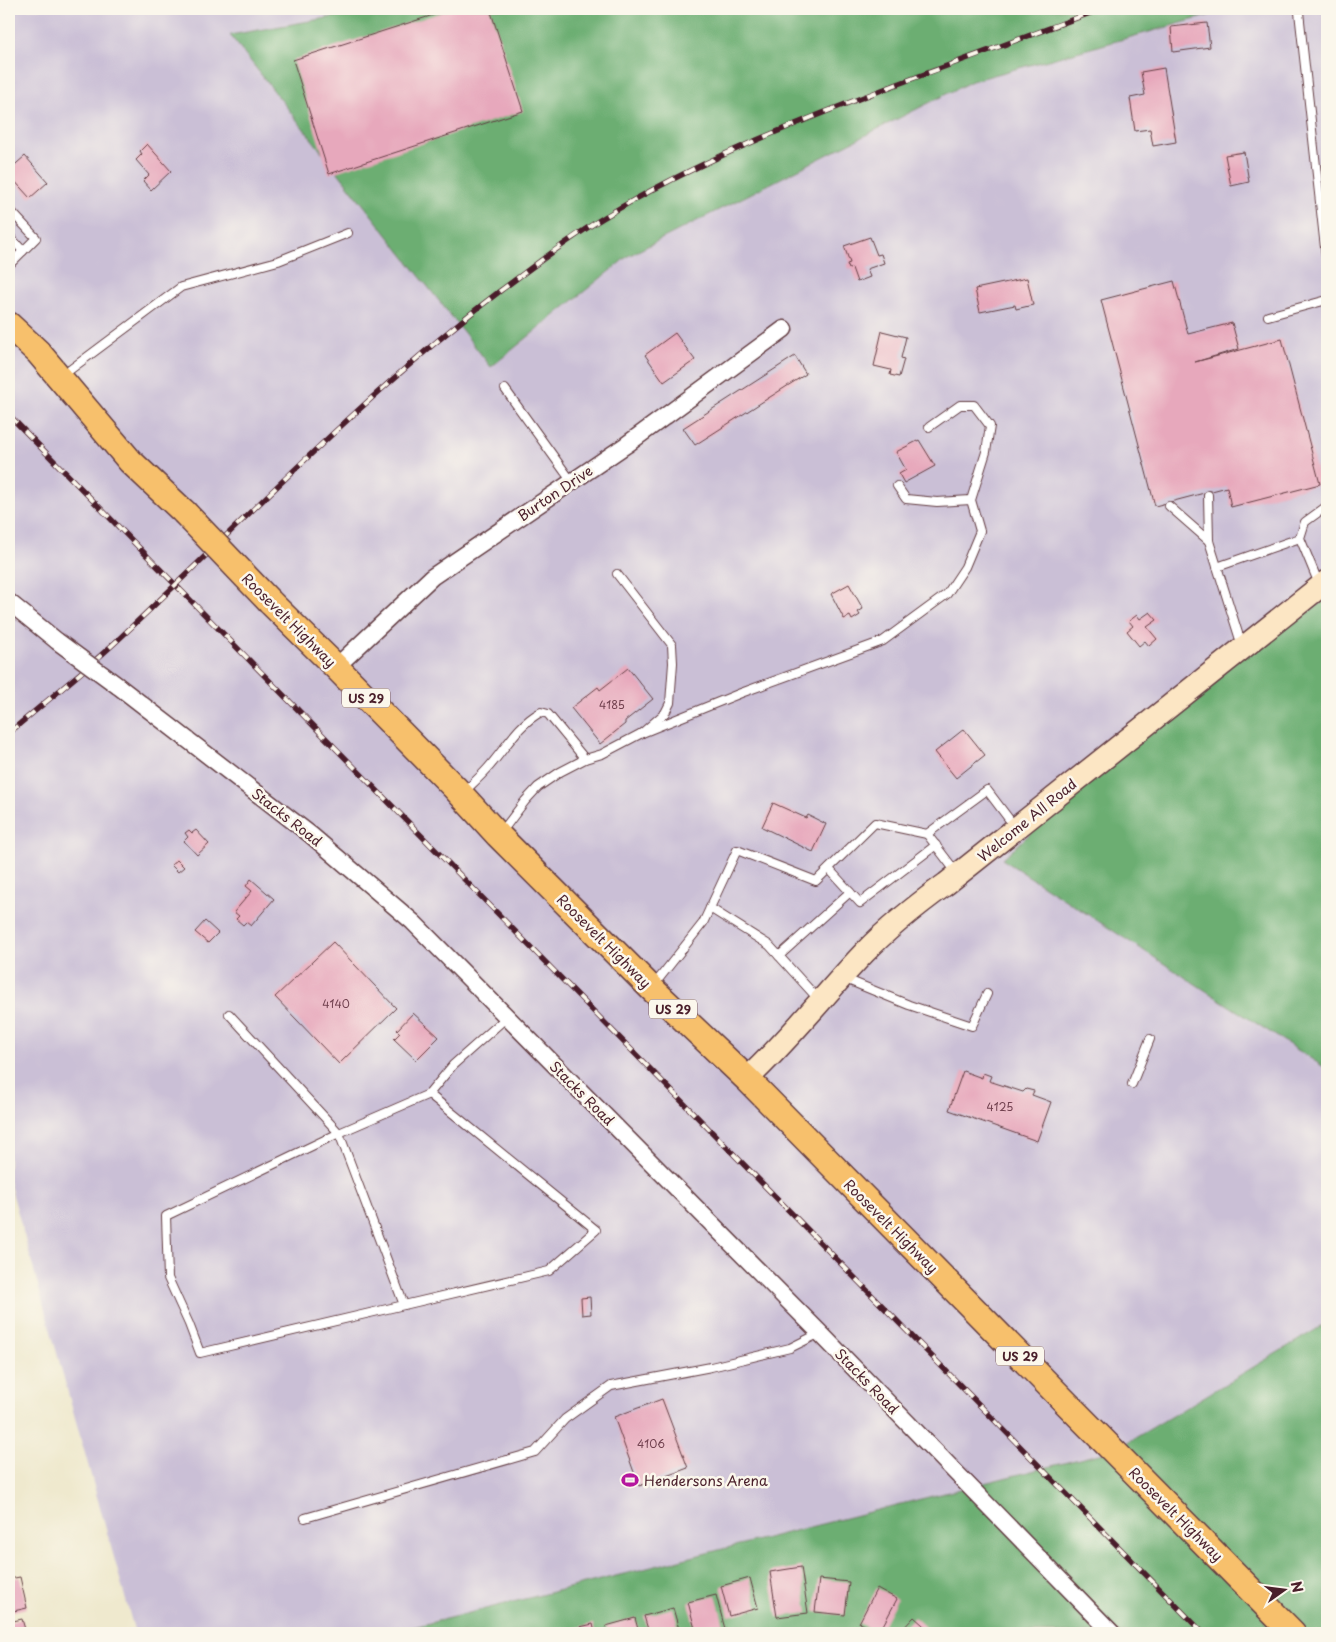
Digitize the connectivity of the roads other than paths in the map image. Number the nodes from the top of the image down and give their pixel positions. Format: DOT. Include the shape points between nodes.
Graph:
graph roads {
  1 [pos="1299,12"];
  2 [pos="9,209"];
  3 [pos="348,233"];
  4 [pos="9,236"];
  5 [pos="23,251"];
  6 [pos="9,265"];
  7 [pos="1327,266"];
  8 [pos="1327,300"];
  9 [pos="1268,316"];
  10 [pos="9,325"];
  11 [pos="784,329"];
  12 [pos="59,378"];
  13 [pos="505,389"];
  14 [pos="929,427"];
  15 [pos="572,482"];
  16 [pos="897,486"];
  17 [pos="1208,495"];
  18 [pos="970,500"];
  19 [pos="1169,506"];
  20 [pos="1327,506"];
  21 [pos="1300,538"];
  22 [pos="1209,541"];
  23 [pos="1217,567"];
  24 [pos="617,574"];
  25 [pos="1324,584"];
  26 [pos="9,602"];
  27 [pos="1243,647"];
  28 [pos="336,667"];
  29 [pos="642,733"];
  30 [pos="586,759"];
  31 [pos="462,795"];
  32 [pos="1016,829"];
  33 [pos="927,834"];
  34 [pos="498,835"];
  35 [pos="936,846"];
  36 [pos="829,869"];
  37 [pos="958,875"];
  38 [pos="850,892"];
  39 [pos="710,908"];
  40 [pos="778,956"];
  41 [pos="842,978"];
  42 [pos="651,988"];
  43 [pos="987,994"];
  44 [pos="820,1002"];
  45 [pos="229,1014"];
  46 [pos="506,1017"];
  47 [pos="1150,1039"];
  48 [pos="747,1079"];
  49 [pos="1132,1084"];
  50 [pos="429,1094"];
  51 [pos="339,1133"];
  52 [pos="404,1305"];
  53 [pos="820,1333"];
  54 [pos="305,1518"];
  55 [pos="1112,1633"];
  56 [pos="1293,1633"];
  1 -- 7 [label="lane"];
  2 -- 5 [label="lane" via="36,238"];
  3 -- 12 [label="lane" via="278,261 181,287"];
  4 -- 5 [label="lane"];
  5 -- 6 [label="lane"];
  8 -- 9 [label="lane"];
  10 -- 12 [label="main road, Roosevelt Highway / US 29" via="38,352"];
  11 -- 15 [label="street, Burton Drive"];
  12 -- 28 [label="main road, Roosevelt Highway / US 29, bridge" via="130,461"];
  13 -- 15 [label="lane"];
  14 -- 18 [label="lane" via="960,405 974,406 990,426 986,452"];
  15 -- 28 [label="street, Burton Drive" via="432,577"];
  16 -- 18 [label="lane" via="906,499 937,502"];
  17 -- 22 [label="lane"];
  18 -- 29 [label="lane" via="980,531 965,567 947,594 883,640"];
  19 -- 22 [label="lane"];
  20 -- 21 [label="lane" via="1305,522"];
  21 -- 23 [label="lane"];
  21 -- 25 [label="lane"];
  22 -- 23 [label="lane"];
  23 -- 27 [label="lane"];
  24 -- 29 [label="lane" via="672,645 674,663 670,702 665,713"];
  25 -- 27 [label="street, Welcome All Road"];
  26 -- 46 [label="street, Stacks Road, bridge" via="311,835 413,922"];
  27 -- 32 [label="street, Welcome All Road"];
  28 -- 31 [label="main road, Roosevelt Highway / US 29"];
  29 -- 30 [label="lane"];
  30 -- 31 [label="lane" via="548,714 542,712 515,733"];
  30 -- 34 [label="lane" via="538,787"];
  31 -- 34 [label="main road, Roosevelt Highway / US 29"];
  32 -- 33 [label="lane" via="987,790"];
  32 -- 37 [label="street, Welcome All Road"];
  33 -- 35 [label="lane"];
  33 -- 36 [label="lane" via="875,822"];
  34 -- 42 [label="main road, Roosevelt Highway / US 29"];
  35 -- 37 [label="lane"];
  35 -- 38 [label="lane" via="860,902"];
  36 -- 38 [label="lane"];
  36 -- 39 [label="lane" via="816,881 737,850"];
  37 -- 41 [label="street, Welcome All Road" via="881,936"];
  38 -- 40 [label="lane"];
  39 -- 40 [label="lane" via="769,945"];
  39 -- 42 [label="lane" via="703,923"];
  40 -- 44 [label="lane"];
  41 -- 43 [label="lane" via="972,1026"];
  41 -- 44 [label="street, Welcome All Road"];
  42 -- 48 [label="main road, Roosevelt Highway / US 29"];
  44 -- 48 [label="street, Welcome All Road"];
  45 -- 51 [label="lane"];
  46 -- 50 [label="lane" via="453,1065"];
  46 -- 53 [label="street, Stacks Road"];
  47 -- 49 [label="lane"];
  48 -- 56 [label="main road, Roosevelt Highway / US 29"];
  50 -- 51 [label="lane"];
  50 -- 52 [label="lane" via="596,1230 549,1271"];
  51 -- 52 [label="lane"];
  51 -- 52 [label="lane" via="166,1216 168,1278 200,1353"];
  53 -- 54 [label="lane" via="790,1348 611,1386 566,1419 535,1452"];
  53 -- 55 [label="street, Stacks Road"];
}
